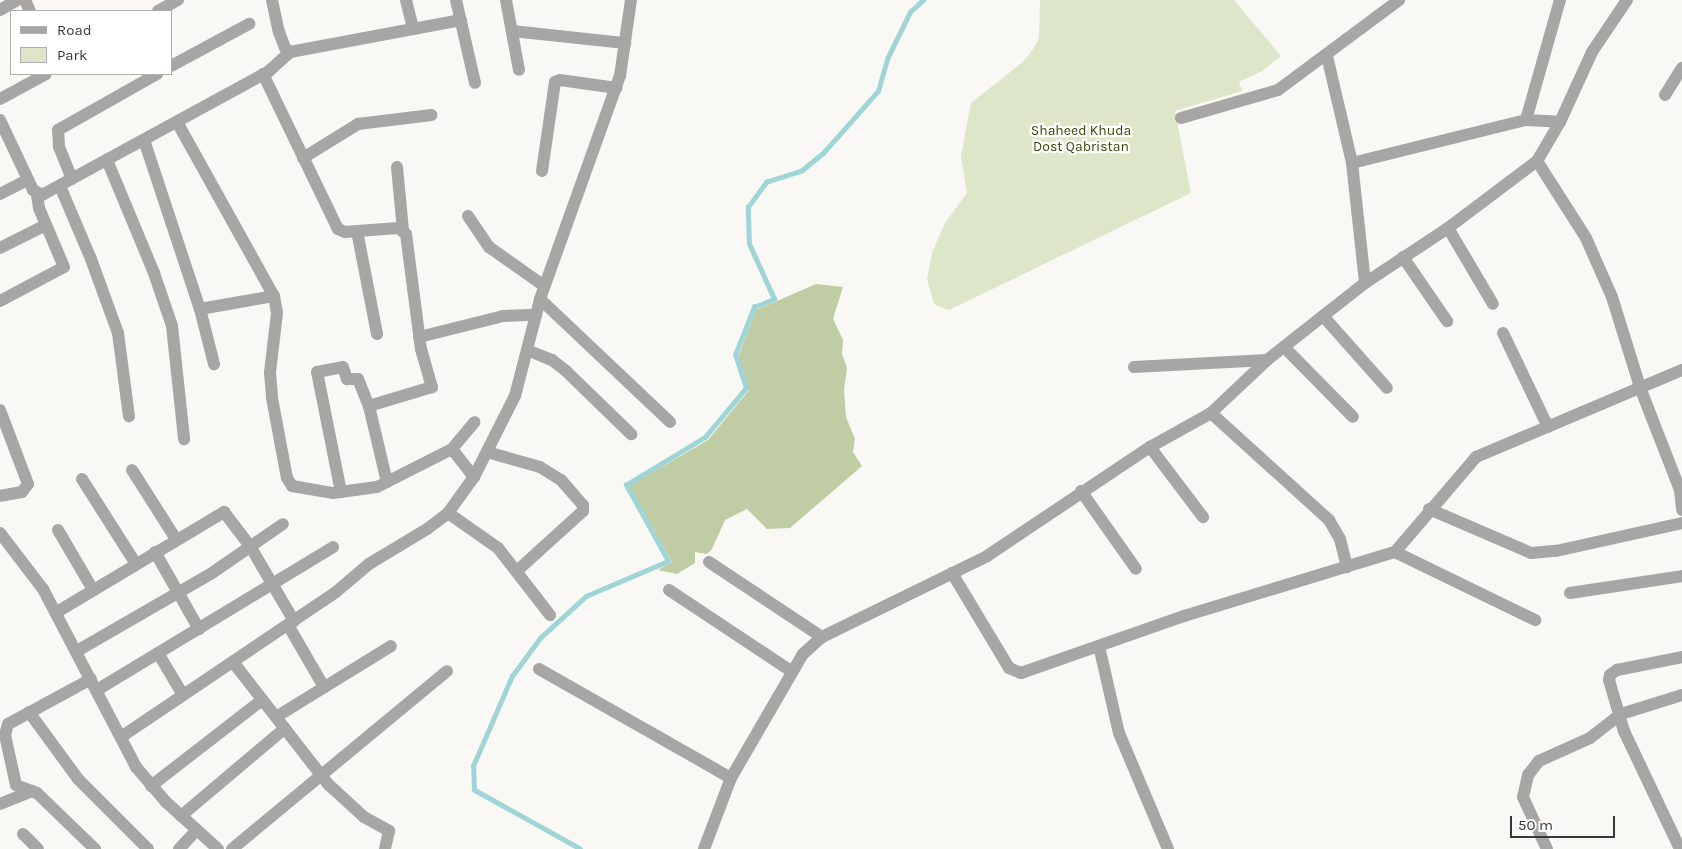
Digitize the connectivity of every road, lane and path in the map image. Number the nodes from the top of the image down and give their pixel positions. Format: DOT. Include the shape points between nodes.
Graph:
graph roads {
  1 [pos="17,0"];
  2 [pos="178,0"];
  3 [pos="272,0"];
  4 [pos="406,0"];
  5 [pos="456,0"];
  6 [pos="506,0"];
  7 [pos="630,0"];
  8 [pos="1399,0"];
  9 [pos="1560,0"];
  10 [pos="1627,0"];
  11 [pos="0,10"];
  12 [pos="160,10"];
  13 [pos="461,20"];
  14 [pos="249,24"];
  15 [pos="413,29"];
  16 [pos="512,31"];
  17 [pos="625,43"];
  18 [pos="290,52"];
  19 [pos="1327,56"];
  20 [pos="172,65"];
  21 [pos="1682,68"];
  22 [pos="519,70"];
  23 [pos="264,74"];
  24 [pos="44,75"];
  25 [pos="155,75"];
  26 [pos="475,82"];
  27 [pos="616,88"];
  28 [pos="1665,95"];
  29 [pos="0,99"];
  30 [pos="432,115"];
  31 [pos="1181,118"];
  32 [pos="0,120"];
  33 [pos="1526,120"];
  34 [pos="177,122"];
  35 [pos="1560,122"];
  36 [pos="144,140"];
  37 [pos="303,158"];
  38 [pos="107,160"];
  39 [pos="1537,161"];
  40 [pos="1352,163"];
  41 [pos="397,167"];
  42 [pos="542,170"];
  43 [pos="72,179"];
  44 [pos="28,180"];
  45 [pos="60,186"];
  46 [pos="0,194"];
  47 [pos="37,195"];
  48 [pos="468,216"];
  49 [pos="46,224"];
  50 [pos="1448,228"];
  51 [pos="403,230"];
  52 [pos="357,231"];
  53 [pos="0,248"];
  54 [pos="1403,257"];
  55 [pos="1364,283"];
  56 [pos="544,286"];
  57 [pos="274,296"];
  58 [pos="540,299"];
  59 [pos="0,301"];
  60 [pos="1493,304"];
  61 [pos="200,309"];
  62 [pos="536,315"];
  63 [pos="1323,316"];
  64 [pos="1447,321"];
  65 [pos="1503,333"];
  66 [pos="377,334"];
  67 [pos="419,337"];
  68 [pos="1284,346"];
  69 [pos="527,350"];
  70 [pos="1267,360"];
  71 [pos="214,364"];
  72 [pos="1134,367"];
  73 [pos="1682,370"];
  74 [pos="1387,388"];
  75 [pos="1641,390"];
  76 [pos="369,406"];
  77 [pos="0,410"];
  78 [pos="1211,413"];
  79 [pos="129,416"];
  80 [pos="1353,417"];
  81 [pos="475,422"];
  82 [pos="670,422"];
  83 [pos="1548,427"];
  84 [pos="631,434"];
  85 [pos="184,439"];
  86 [pos="1150,447"];
  87 [pos="452,449"];
  88 [pos="487,452"];
  89 [pos="132,470"];
  90 [pos="474,477"];
  91 [pos="82,478"];
  92 [pos="387,482"];
  93 [pos="1681,490"];
  94 [pos="1081,491"];
  95 [pos="341,492"];
  96 [pos="0,496"];
  97 [pos="1429,509"];
  98 [pos="1682,510"];
  99 [pos="448,513"];
  100 [pos="1203,518"];
  101 [pos="1682,523"];
  102 [pos="283,524"];
  103 [pos="58,530"];
  104 [pos="0,533"];
  105 [pos="176,539"];
  106 [pos="250,546"];
  107 [pos="333,547"];
  108 [pos="155,552"];
  109 [pos="1395,552"];
  110 [pos="709,562"];
  111 [pos="136,564"];
  112 [pos="1347,567"];
  113 [pos="1136,569"];
  114 [pos="518,570"];
  115 [pos="952,573"];
  116 [pos="1682,576"];
  117 [pos="271,585"];
  118 [pos="93,590"];
  119 [pos="669,590"];
  120 [pos="178,592"];
  121 [pos="1570,593"];
  122 [pos="57,612"];
  123 [pos="550,615"];
  124 [pos="1535,620"];
  125 [pos="291,623"];
  126 [pos="199,629"];
  127 [pos="822,637"];
  128 [pos="391,646"];
  129 [pos="1099,646"];
  130 [pos="77,651"];
  131 [pos="158,653"];
  132 [pos="1682,657"];
  133 [pos="233,662"];
  134 [pos="539,669"];
  135 [pos="447,671"];
  136 [pos="791,671"];
  137 [pos="94,685"];
  138 [pos="324,687"];
  139 [pos="183,695"];
  140 [pos="1682,695"];
  141 [pos="262,700"];
  142 [pos="29,712"];
  143 [pos="1621,714"];
  144 [pos="276,717"];
  145 [pos="285,728"];
  146 [pos="121,737"];
  147 [pos="322,775"];
  148 [pos="731,778"];
  149 [pos="151,786"];
  150 [pos="33,791"];
  151 [pos="0,804"];
  152 [pos="181,816"];
  153 [pos="197,830"];
  154 [pos="23,834"];
  155 [pos="38,849"];
  156 [pos="94,849"];
  157 [pos="148,849"];
  158 [pos="179,849"];
  159 [pos="218,849"];
  160 [pos="232,849"];
  161 [pos="385,849"];
  162 [pos="704,849"];
  163 [pos="1168,849"];
  164 [pos="1547,849"];
  165 [pos="1680,849"];
  1 -- 11 [label="street"];
  2 -- 12 [label="street"];
  3 -- 18 [label="street" via="282,40"];
  4 -- 15 [label="street"];
  5 -- 13 [label="street"];
  6 -- 16 [label="street"];
  7 -- 17 [label="street"];
  8 -- 19 [label="street"];
  9 -- 33 [label="street"];
  10 -- 35 [label="street" via="1592,52"];
  13 -- 15 [label="street"];
  13 -- 26 [label="street"];
  14 -- 20 [label="street"];
  15 -- 18 [label="street"];
  16 -- 17 [label="street"];
  16 -- 22 [label="street"];
  17 -- 27 [label="street"];
  18 -- 23 [label="street"];
  19 -- 31 [label="street" via="1270,93"];
  19 -- 40 [label="street"];
  21 -- 28 [label="street"];
  23 -- 34 [label="street"];
  23 -- 37 [label="street"];
  24 -- 29 [label="street"];
  25 -- 43 [label="street" via="58,130 59,147"];
  27 -- 42 [label="street" via="555,82"];
  27 -- 56 [label="street"];
  30 -- 37 [label="street" via="358,124"];
  32 -- 44 [label="street"];
  33 -- 35 [label="street"];
  33 -- 40 [label="street"];
  34 -- 36 [label="street"];
  34 -- 57 [label="street"];
  35 -- 39 [label="street"];
  36 -- 38 [label="street"];
  36 -- 61 [label="street"];
  37 -- 52 [label="street" via="338,229"];
  38 -- 43 [label="street"];
  38 -- 85 [label="street" via="154,273 172,326"];
  39 -- 50 [label="street"];
  39 -- 75 [label="street" via="1586,238 1612,297"];
  40 -- 55 [label="street"];
  41 -- 51 [label="street"];
  43 -- 45 [label="street"];
  44 -- 46 [label="street"];
  44 -- 47 [label="street"];
  45 -- 47 [label="street"];
  45 -- 79 [label="street" via="118,333"];
  47 -- 49 [label="street"];
  48 -- 56 [label="street" via="489,247"];
  49 -- 53 [label="street"];
  49 -- 59 [label="street" via="63,261 62,269"];
  50 -- 54 [label="street"];
  50 -- 60 [label="street"];
  51 -- 52 [label="street"];
  51 -- 67 [label="street"];
  52 -- 66 [label="street"];
  54 -- 55 [label="street"];
  54 -- 64 [label="street"];
  55 -- 63 [label="street"];
  56 -- 58 [label="street"];
  57 -- 61 [label="street"];
  57 -- 95 [label="street" via="277,314 270,373 287,478 299,490"];
  58 -- 62 [label="street"];
  58 -- 82 [label="street"];
  61 -- 71 [label="street"];
  62 -- 67 [label="street" via="503,316"];
  62 -- 69 [label="street"];
  63 -- 68 [label="street"];
  63 -- 74 [label="street"];
  65 -- 83 [label="street"];
  67 -- 76 [label="street" via="432,387"];
  68 -- 70 [label="street"];
  68 -- 80 [label="street"];
  69 -- 84 [label="street" via="552,360 566,371"];
  69 -- 88 [label="street" via="515,396"];
  70 -- 72 [label="street"];
  70 -- 78 [label="street"];
  73 -- 75 [label="street"];
  75 -- 83 [label="street"];
  75 -- 93 [label="street"];
  76 -- 92 [label="street"];
  76 -- 95 [label="street" via="358,379 347,379 344,367 317,372"];
  77 -- 96 [label="street" via="28,484 22,492"];
  78 -- 86 [label="street"];
  78 -- 112 [label="street" via="1329,520 1340,539"];
  81 -- 87 [label="street"];
  83 -- 97 [label="street" via="1476,457"];
  86 -- 94 [label="street"];
  86 -- 100 [label="street"];
  87 -- 90 [label="street"];
  87 -- 92 [label="street"];
  88 -- 90 [label="street"];
  88 -- 114 [label="street" via="540,467 561,480 583,505 583,511"];
  89 -- 105 [label="street"];
  90 -- 99 [label="street"];
  91 -- 111 [label="street"];
  92 -- 95 [label="street" via="361,491"];
  93 -- 98 [label="street"];
  94 -- 113 [label="street"];
  94 -- 115 [label="street" via="987,556"];
  97 -- 101 [label="street" via="1531,553 1556,551"];
  97 -- 109 [label="street"];
  99 -- 114 [label="street" via="498,548"];
  99 -- 125 [label="street" via="365,568"];
  102 -- 106 [label="street"];
  103 -- 118 [label="street"];
  104 -- 122 [label="street" via="33,574"];
  105 -- 106 [label="street" via="224,512"];
  105 -- 108 [label="street"];
  106 -- 117 [label="street"];
  106 -- 120 [label="street"];
  107 -- 117 [label="street"];
  108 -- 111 [label="street"];
  108 -- 120 [label="street"];
  109 -- 112 [label="street"];
  109 -- 124 [label="street"];
  110 -- 127 [label="street"];
  111 -- 118 [label="street"];
  112 -- 129 [label="street" via="1184,616"];
  114 -- 123 [label="street"];
  115 -- 127 [label="street"];
  115 -- 129 [label="street" via="1015,672 1021,673"];
  116 -- 121 [label="street"];
  117 -- 125 [label="street"];
  117 -- 126 [label="street"];
  118 -- 122 [label="street"];
  119 -- 136 [label="street"];
  120 -- 126 [label="street"];
  120 -- 130 [label="street"];
  122 -- 130 [label="street"];
  125 -- 133 [label="street"];
  125 -- 138 [label="street"];
  126 -- 131 [label="street"];
  127 -- 136 [label="street" via="803,654"];
  128 -- 138 [label="street"];
  129 -- 163 [label="street" via="1118,733"];
  130 -- 137 [label="street"];
  131 -- 137 [label="street"];
  131 -- 139 [label="street"];
  132 -- 143 [label="street" via="1612,673 1611,689"];
  133 -- 139 [label="street"];
  133 -- 141 [label="street"];
  134 -- 148 [label="street"];
  135 -- 147 [label="street"];
  136 -- 148 [label="street"];
  137 -- 142 [label="street"];
  137 -- 146 [label="street"];
  138 -- 144 [label="street"];
  139 -- 146 [label="street"];
  140 -- 143 [label="street"];
  141 -- 144 [label="street"];
  141 -- 149 [label="street"];
  142 -- 150 [label="street" via="8,724 4,735 12,780 21,788"];
  142 -- 157 [label="street" via="78,779"];
  143 -- 164 [label="street" via="1590,738 1539,761 1528,775 1523,797"];
  143 -- 165 [label="street" via="1624,731"];
  144 -- 145 [label="street"];
  145 -- 147 [label="street"];
  145 -- 152 [label="street"];
  146 -- 149 [label="street"];
  147 -- 160 [label="street"];
  147 -- 161 [label="street" via="353,808 389,831"];
  148 -- 162 [label="street"];
  149 -- 152 [label="street"];
  150 -- 151 [label="street"];
  150 -- 156 [label="street"];
  152 -- 153 [label="street"];
  153 -- 158 [label="street"];
  153 -- 159 [label="street"];
  154 -- 155 [label="street"];
}
